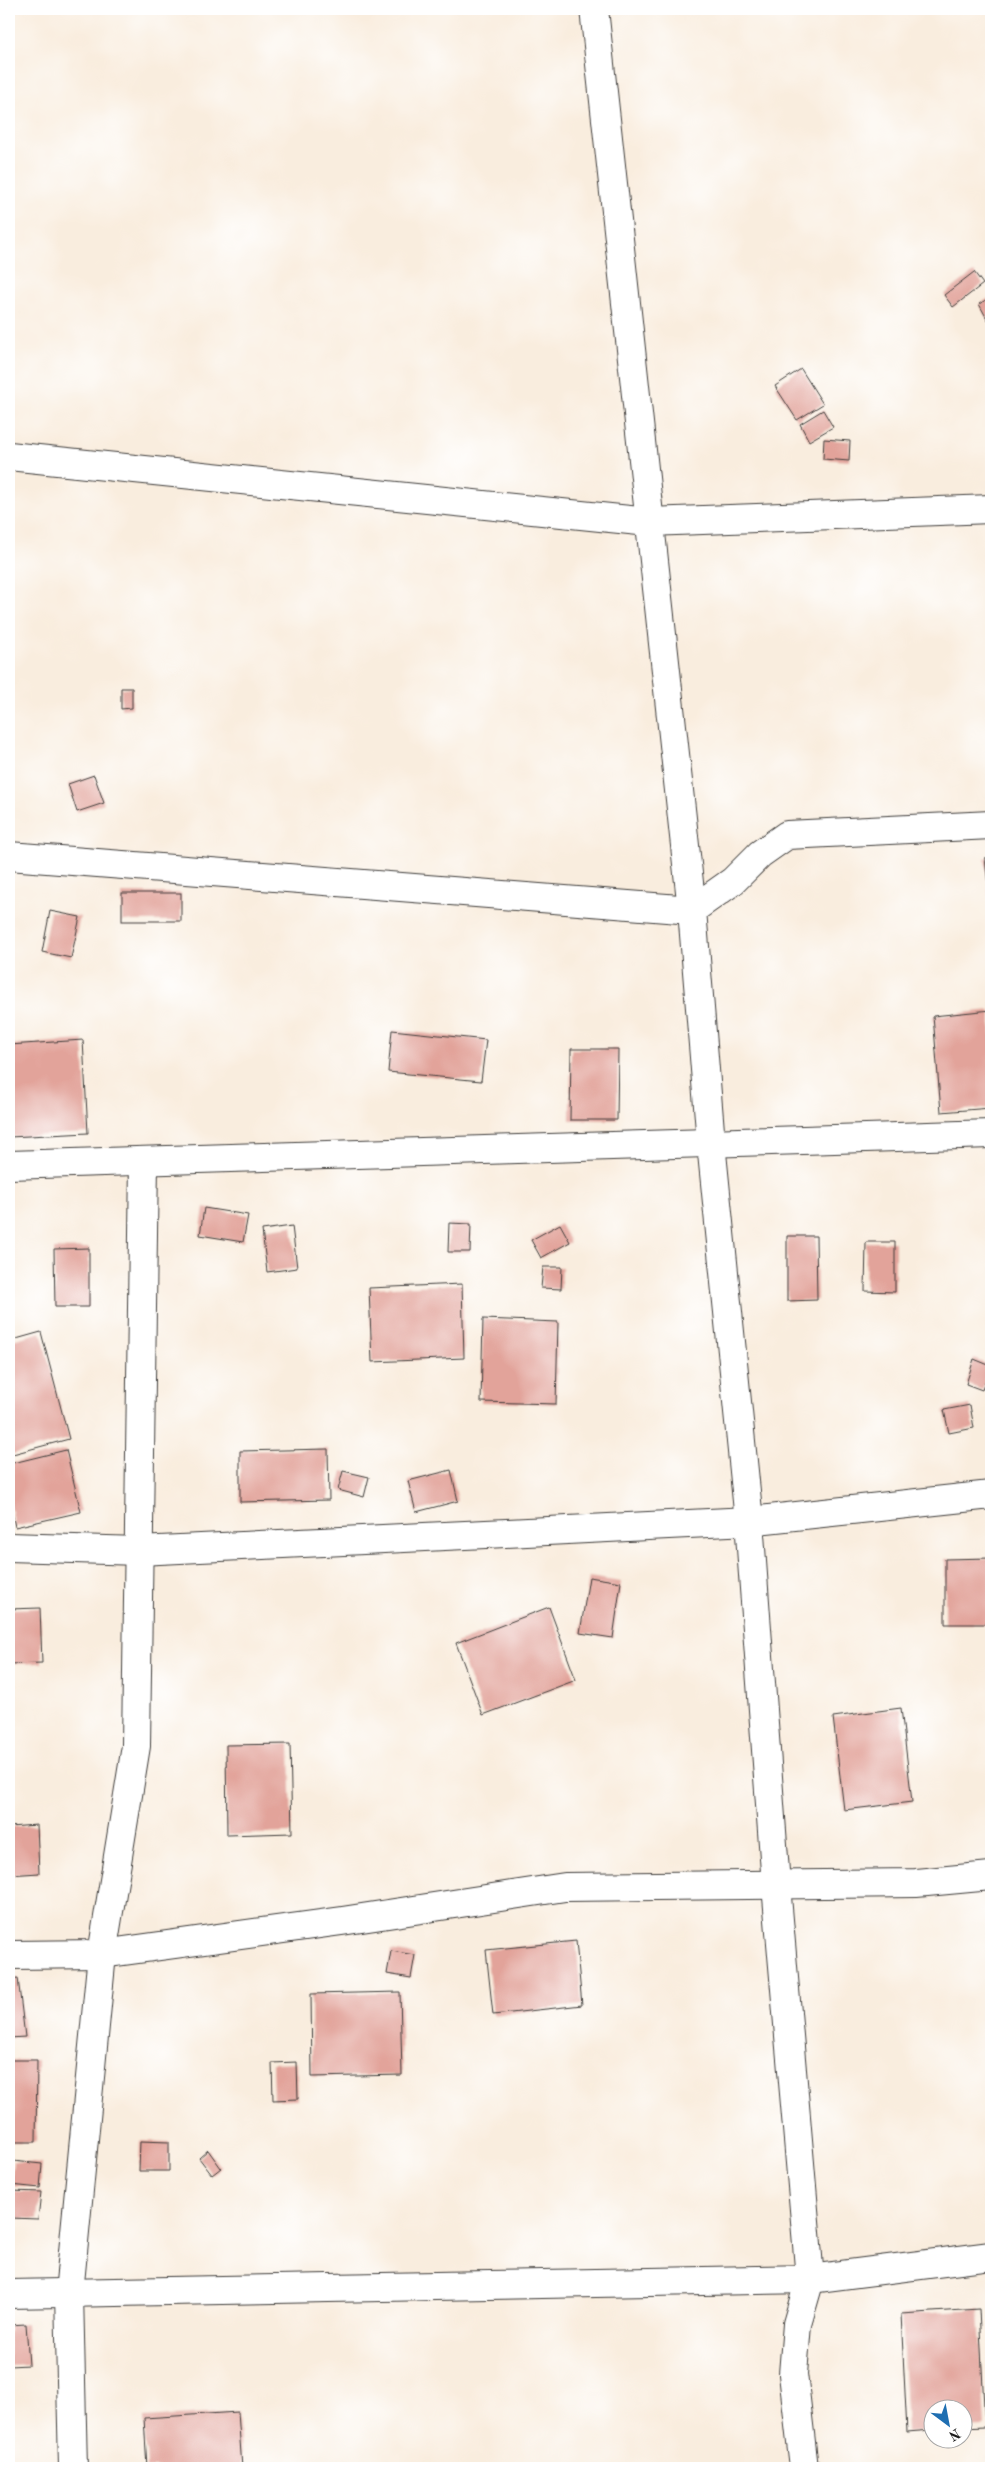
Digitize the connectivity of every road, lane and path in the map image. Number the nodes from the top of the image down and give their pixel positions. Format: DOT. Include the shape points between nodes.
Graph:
graph roads {
  1 [pos="594,9"];
  2 [pos="9,456"];
  3 [pos="991,509"];
  4 [pos="649,522"];
  5 [pos="991,825"];
  6 [pos="9,856"];
  7 [pos="692,910"];
  8 [pos="991,1134"];
  9 [pos="711,1143"];
  10 [pos="144,1161"];
  11 [pos="9,1164"];
  12 [pos="991,1495"];
  13 [pos="749,1521"];
  14 [pos="9,1547"];
  15 [pos="139,1551"];
  16 [pos="991,1876"];
  17 [pos="776,1885"];
  18 [pos="102,1954"];
  19 [pos="9,1955"];
  20 [pos="991,2256"];
  21 [pos="810,2279"];
  22 [pos="69,2292"];
  23 [pos="9,2294"];
  24 [pos="73,2468"];
  25 [pos="804,2468"];
  1 -- 4 [label="street"];
  2 -- 4 [label="street"];
  3 -- 4 [label="street"];
  4 -- 7 [label="street"];
  5 -- 7 [label="street" via="787,835 760,854 733,881"];
  6 -- 7 [label="street"];
  7 -- 9 [label="street"];
  8 -- 9 [label="street"];
  9 -- 10 [label="street"];
  9 -- 13 [label="street"];
  10 -- 11 [label="street"];
  10 -- 15 [label="street"];
  12 -- 13 [label="street"];
  13 -- 15 [label="street"];
  13 -- 17 [label="street"];
  14 -- 15 [label="street"];
  15 -- 18 [label="street" via="136,1746"];
  16 -- 17 [label="street" via="916,1884"];
  17 -- 18 [label="street" via="565,1887"];
  17 -- 21 [label="street"];
  18 -- 19 [label="street"];
  18 -- 22 [label="street"];
  20 -- 21 [label="street"];
  21 -- 22 [label="street"];
  21 -- 25 [label="street" via="797,2324 793,2374"];
  22 -- 23 [label="street"];
  22 -- 24 [label="street"];
}
